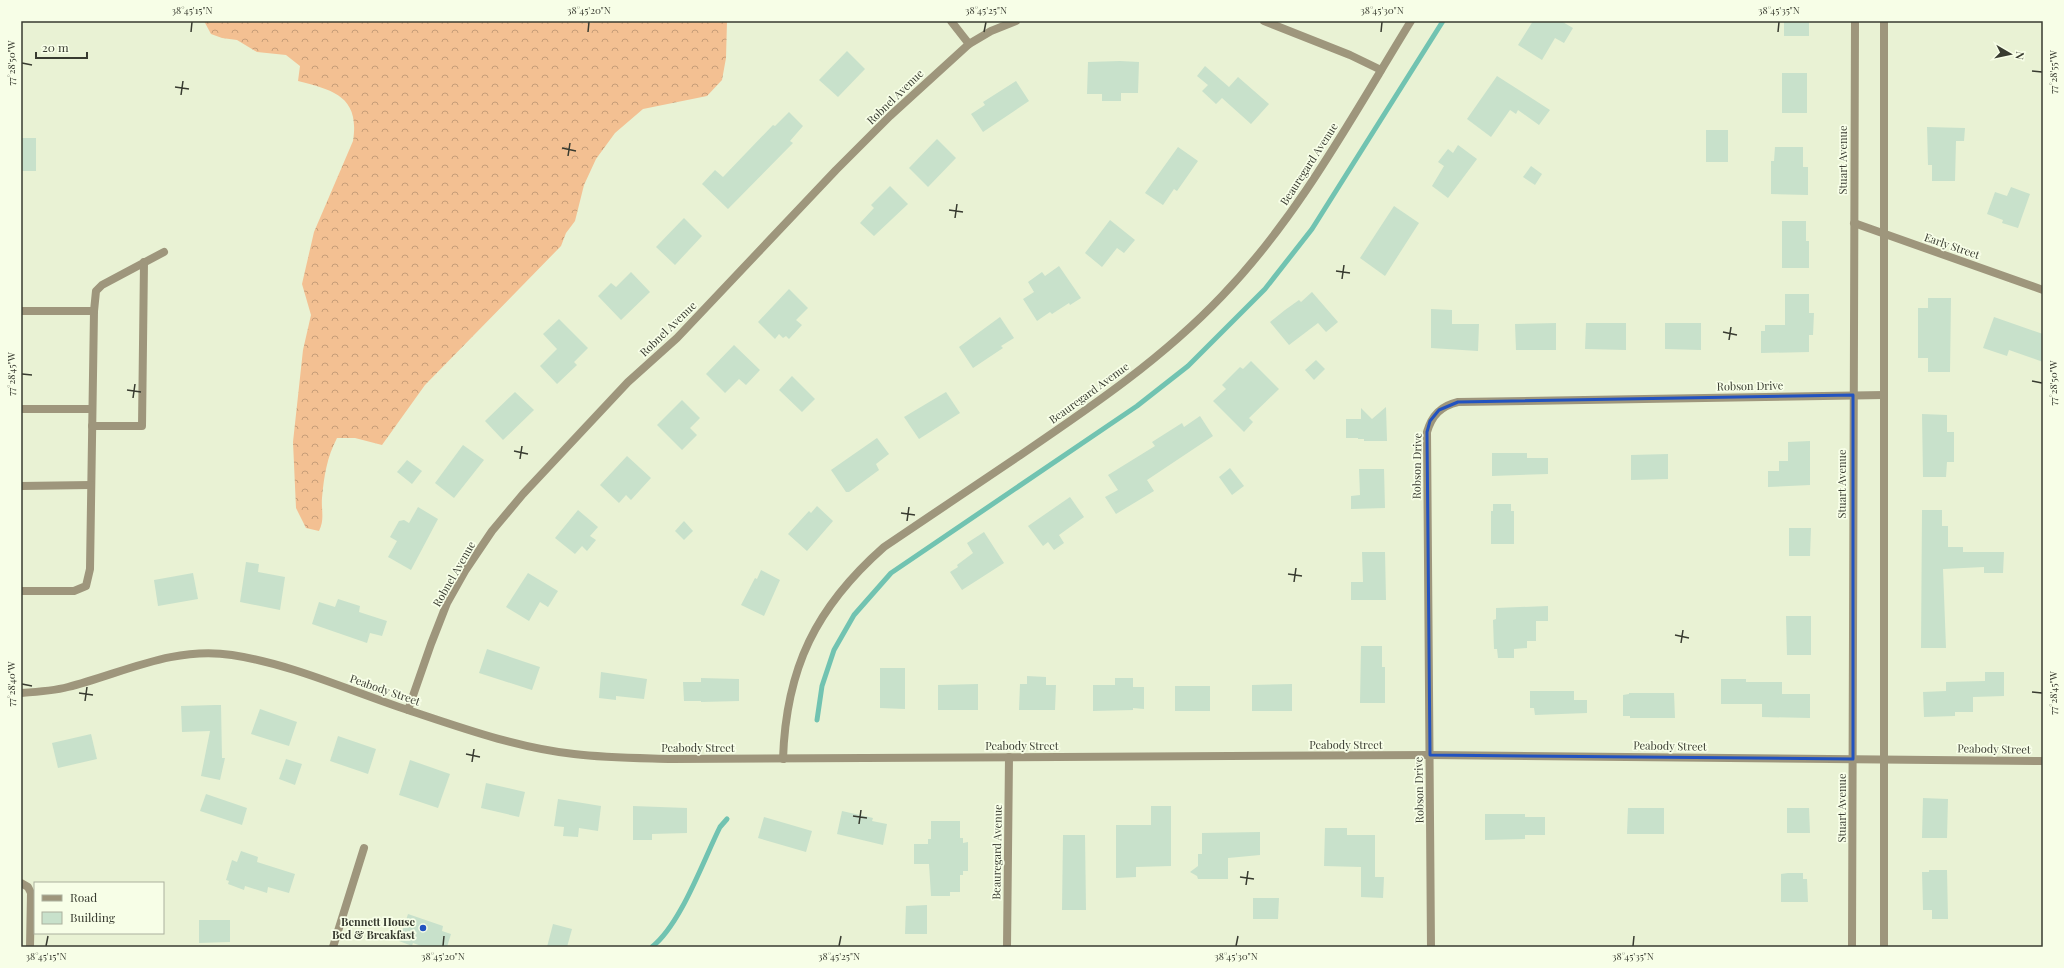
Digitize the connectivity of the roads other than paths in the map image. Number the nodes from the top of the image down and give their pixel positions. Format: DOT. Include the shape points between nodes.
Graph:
graph roads {
  1 [pos="951,21"];
  2 [pos="1016,21"];
  3 [pos="1264,21"];
  4 [pos="1411,21"];
  5 [pos="1854,21"];
  6 [pos="1884,21"];
  7 [pos="969,44"];
  8 [pos="1381,70"];
  9 [pos="1854,223"];
  10 [pos="1884,234"];
  11 [pos="164,252"];
  12 [pos="144,262"];
  13 [pos="2043,290"];
  14 [pos="21,311"];
  15 [pos="94,311"];
  16 [pos="1853,395"];
  17 [pos="1884,395"];
  18 [pos="21,409"];
  19 [pos="92,409"];
  20 [pos="92,426"];
  21 [pos="91,485"];
  22 [pos="21,486"];
  23 [pos="21,591"];
  24 [pos="21,693"];
  25 [pos="408,710"];
  26 [pos="1430,755"];
  27 [pos="1009,757"];
  28 [pos="783,758"];
  29 [pos="1853,759"];
  30 [pos="1884,759"];
  31 [pos="2043,761"];
  32 [pos="364,848"];
  33 [pos="21,884"];
  34 [pos="30,947"];
  35 [pos="333,947"];
  36 [pos="1007,947"];
  37 [pos="1431,947"];
  38 [pos="1852,947"];
  39 [pos="1884,947"];
  1 -- 7 [label="street"];
  2 -- 7 [label="street, Robnel Avenue" via="991,31"];
  3 -- 8 [label="street" via="1350,54"];
  4 -- 8 [label="street, Beauregard Avenue"];
  5 -- 9 [label="street, Stuart Avenue"];
  6 -- 10 [label="street"];
  7 -- 25 [label="street, Robnel Avenue" via="890,116 836,170 678,338 628,382 523,494 492,531 447,604"];
  8 -- 28 [label="street, Beauregard Avenue" via="1305,192 1278,229 1222,296 1180,337 1084,412 884,547 836,596 817,625 792,684 784,722"];
  9 -- 10 [label="street, Early Street"];
  9 -- 16 [label="street, Stuart Avenue"];
  10 -- 13 [label="street, Early Street"];
  10 -- 17 [label="street"];
  11 -- 12 [label="street"];
  12 -- 15 [label="street" via="96,291"];
  12 -- 20 [label="street" via="142,426"];
  14 -- 15 [label="street"];
  15 -- 19 [label="street"];
  16 -- 17 [label="street, Robson Drive"];
  16 -- 26 [label="street, Robson Drive" via="1458,402 1439,410 1430,421 1427,432"];
  16 -- 29 [label="street, Stuart Avenue"];
  17 -- 30 [label="street"];
  18 -- 19 [label="street"];
  19 -- 20 [label="street"];
  20 -- 21 [label="street"];
  21 -- 22 [label="street"];
  21 -- 23 [label="street" via="90,569 86,586 74,591"];
  24 -- 25 [label="street, Peabody Street" via="66,688 168,656 210,653 278,665"];
  25 -- 28 [label="street, Peabody Street" via="519,743 574,754 672,759"];
  26 -- 27 [label="street, Peabody Street"];
  26 -- 29 [label="street, Peabody Street"];
  26 -- 37 [label="street, Robson Drive"];
  27 -- 28 [label="street, Peabody Street"];
  27 -- 36 [label="street, Beauregard Avenue"];
  29 -- 30 [label="street, Peabody Street"];
  29 -- 38 [label="street, Stuart Avenue"];
  30 -- 31 [label="street, Peabody Street"];
  30 -- 39 [label="street"];
  32 -- 35 [label="street"];
  33 -- 34 [label="street" via="28,887 32,893"];
}
